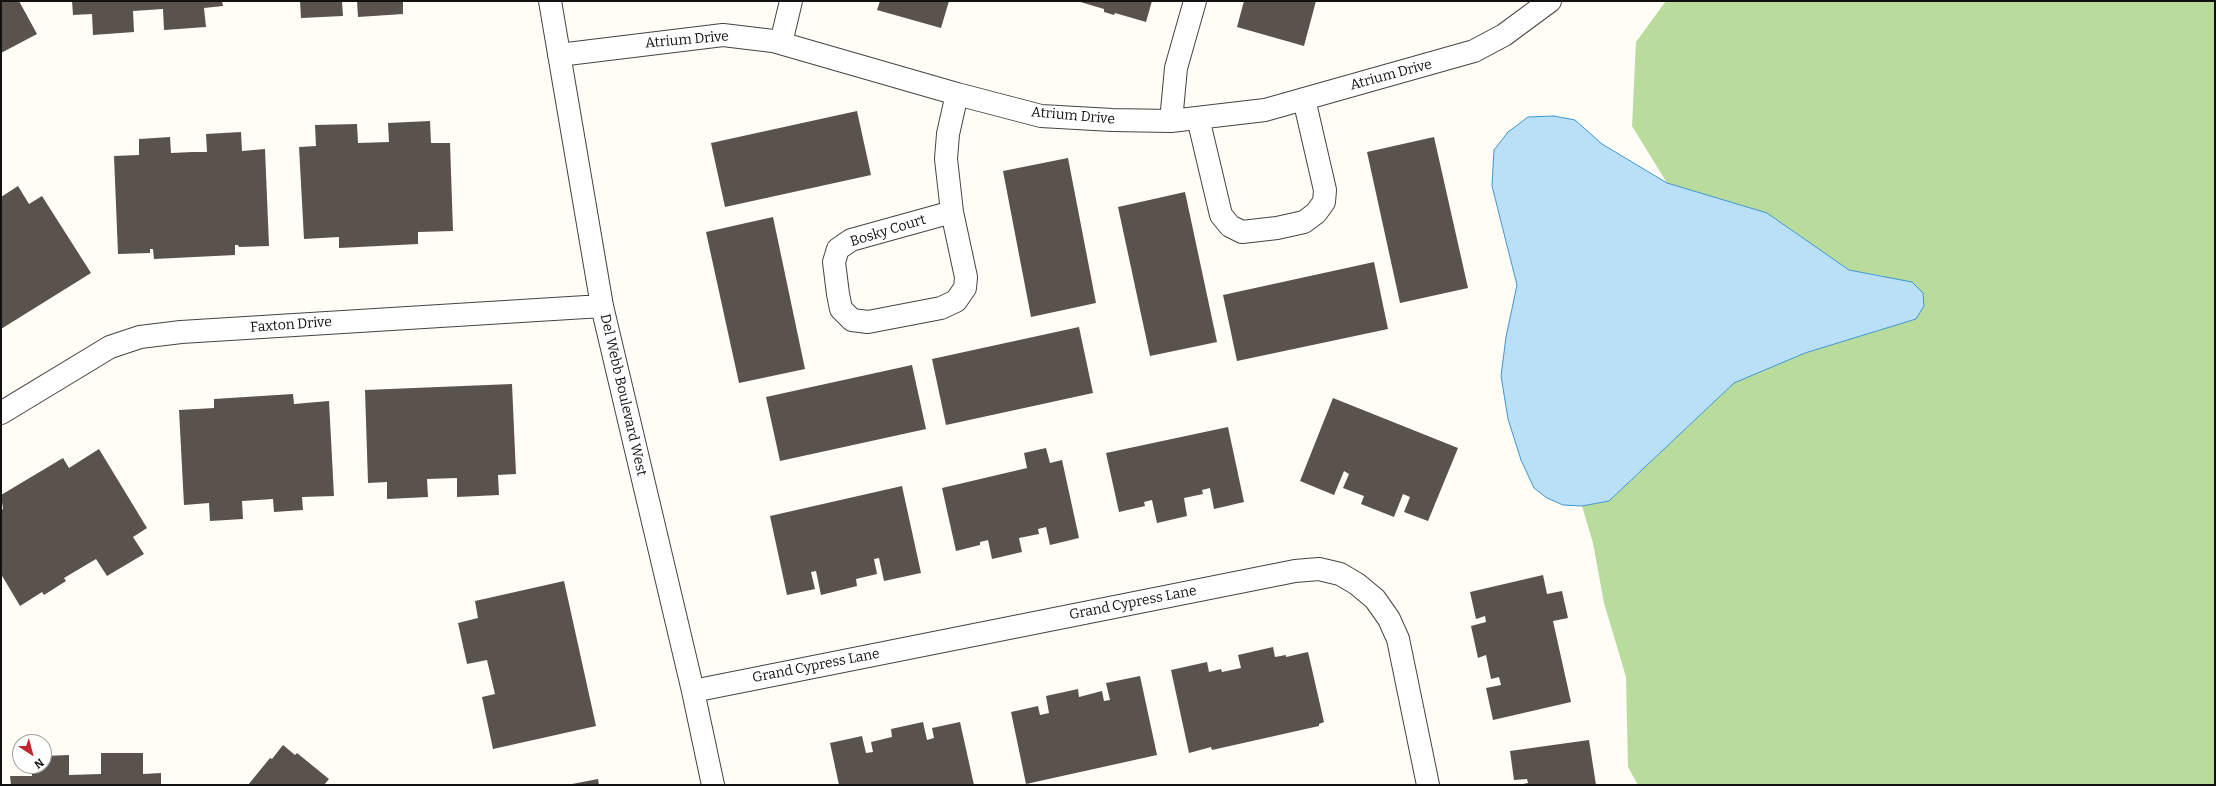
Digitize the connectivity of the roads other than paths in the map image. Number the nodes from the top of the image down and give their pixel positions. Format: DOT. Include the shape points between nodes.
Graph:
graph roads {
  1 [pos="550,1"];
  2 [pos="791,1"];
  3 [pos="1195,1"];
  4 [pos="1550,1"];
  5 [pos="781,43"];
  6 [pos="559,55"];
  7 [pos="956,94"];
  8 [pos="1304,99"];
  9 [pos="1198,118"];
  10 [pos="1171,120"];
  11 [pos="952,212"];
  12 [pos="602,306"];
  13 [pos="1,413"];
  14 [pos="693,691"];
  15 [pos="713,785"];
  16 [pos="1428,785"];
  1 -- 6 [label="street, Del Webb Boulevard West"];
  2 -- 5 [label="street"];
  3 -- 10 [label="street" via="1176,68"];
  4 -- 8 [label="street, Atrium Drive" via="1504,35 1474,51"];
  5 -- 6 [label="street, Atrium Drive" via="722,35"];
  5 -- 7 [label="street, Atrium Drive"];
  6 -- 12 [label="street, Del Webb Boulevard West"];
  7 -- 10 [label="street, Atrium Drive" via="1041,116"];
  7 -- 11 [label="street, Bosky Court" via="946,160"];
  8 -- 9 [label="street, Atrium Drive" via="1265,110"];
  8 -- 9 [label="street" via="1325,190 1324,202 1316,213 1304,222 1277,228 1242,232 1230,226 1221,215"];
  9 -- 10 [label="street, Atrium Drive"];
  11 -- 11 [label="street, Bosky Court" via="966,277 965,288 956,301 941,308 868,322 852,320 841,309 834,262 838,249 851,240"];
  12 -- 13 [label="street, Faxton Drive" via="181,332 140,337 110,347"];
  12 -- 14 [label="street, Del Webb Boulevard West"];
  14 -- 15 [label="street, Del Webb Boulevard West"];
  14 -- 16 [label="street, Grand Cypress Lane" via="1295,571 1319,569 1340,574 1357,584 1376,599 1389,620 1398,639"];
}
